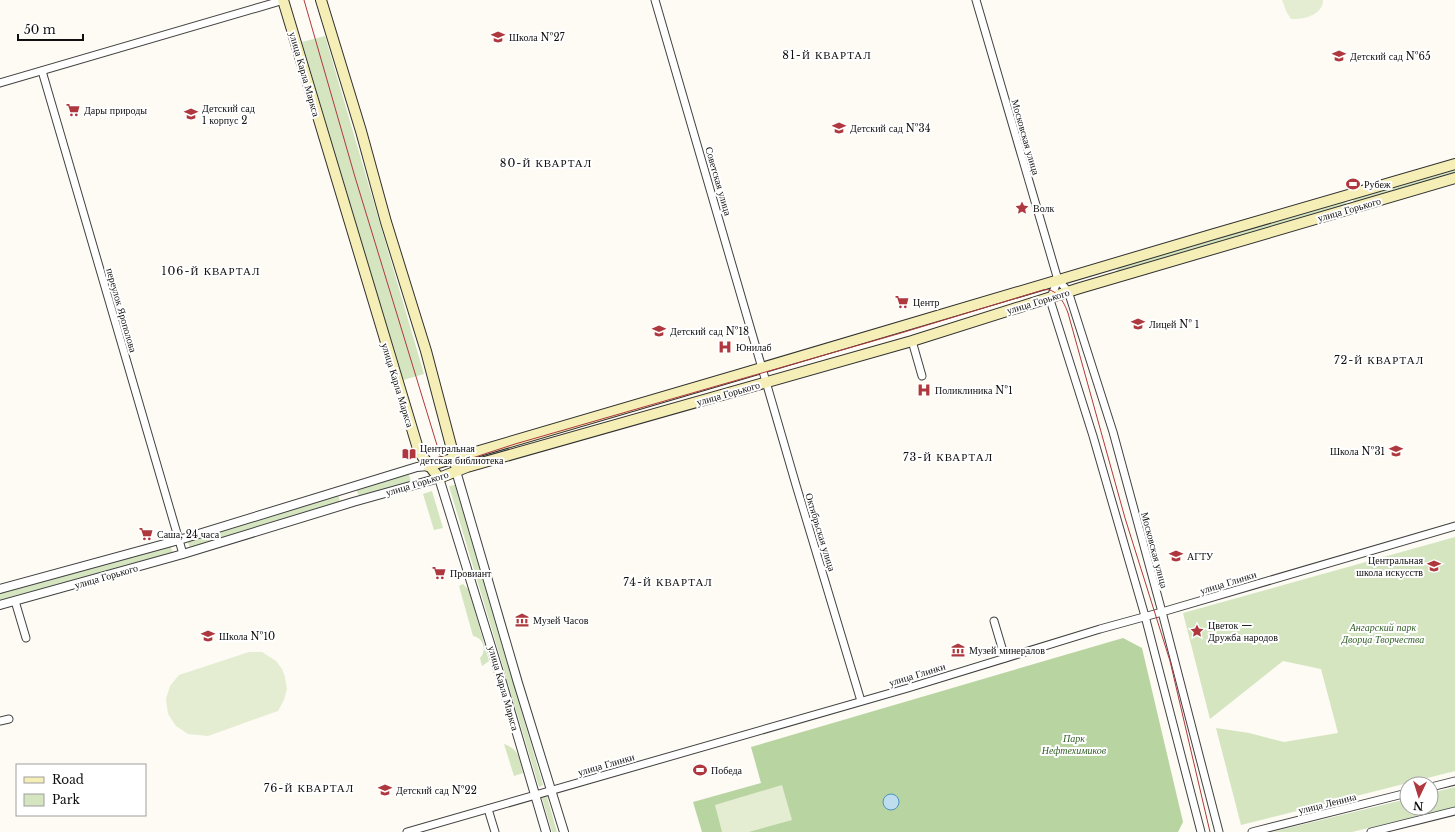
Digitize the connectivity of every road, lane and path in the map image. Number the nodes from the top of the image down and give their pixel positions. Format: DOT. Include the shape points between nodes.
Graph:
graph roads {
  1 [pos="283,0"];
  2 [pos="321,0"];
  3 [pos="655,0"];
  4 [pos="976,0"];
  5 [pos="42,71"];
  6 [pos="0,83"];
  7 [pos="1455,164"];
  8 [pos="1455,178"];
  9 [pos="1058,280"];
  10 [pos="1068,291"];
  11 [pos="1051,296"];
  12 [pos="912,341"];
  13 [pos="762,368"];
  14 [pos="922,376"];
  15 [pos="766,382"];
  16 [pos="454,457"];
  17 [pos="428,466"];
  18 [pos="456,472"];
  19 [pos="439,478"];
  20 [pos="349,488"];
  21 [pos="353,502"];
  22 [pos="1455,526"];
  23 [pos="179,540"];
  24 [pos="183,554"];
  25 [pos="0,589"];
  26 [pos="15,601"];
  27 [pos="0,605"];
  28 [pos="1162,612"];
  29 [pos="1146,616"];
  30 [pos="994,621"];
  31 [pos="26,638"];
  32 [pos="1005,658"];
  33 [pos="861,701"];
  34 [pos="9,718"];
  35 [pos="0,721"];
  36 [pos="1455,782"];
  37 [pos="1439,786"];
  38 [pos="551,790"];
  39 [pos="535,795"];
  40 [pos="1399,795"];
  41 [pos="488,809"];
  42 [pos="1455,811"];
  43 [pos="407,832"];
  44 [pos="495,832"];
  45 [pos="546,832"];
  46 [pos="564,832"];
  47 [pos="1201,832"];
  48 [pos="1218,832"];
  49 [pos="1252,832"];
  50 [pos="1371,832"];
  1 -- 5 [label="street"];
  1 -- 17 [label="main road, улица Карла Маркса" via="415,441"];
  2 -- 16 [label="main road, улица Карла Маркса" via="426,351"];
  3 -- 13 [label="street, Советская улица"];
  4 -- 9 [label="street, Московская улица"];
  5 -- 6 [label="street"];
  5 -- 23 [label="street, переулок Ярополова"];
  7 -- 9 [label="main road, улица Горького"];
  8 -- 10 [label="main road, улица Горького"];
  9 -- 10 [label="street, Московская улица"];
  9 -- 11 [label="street"];
  9 -- 13 [label="main road, улица Горького"];
  10 -- 11 [label="main road, улица Горького"];
  10 -- 28 [label="street, Московская улица" via="1113,432"];
  11 -- 12 [label="main road, улица Горького"];
  11 -- 29 [label="street"];
  12 -- 14 [label="street"];
  12 -- 15 [label="main road, улица Горького"];
  13 -- 15 [label="street, Октябрьская улица"];
  13 -- 16 [label="main road, улица Горького"];
  15 -- 18 [label="main road, улица Горького"];
  15 -- 33 [label="street, Октябрьская улица"];
  16 -- 17 [label="main road, улица Горького"];
  16 -- 18 [label="main road, улица Карла Маркса"];
  17 -- 19 [label="main road, улица Карла Маркса"];
  17 -- 20 [label="street, улица Горького"];
  18 -- 19 [label="main road, улица Горького"];
  18 -- 38 [label="street, улица Карла Маркса"];
  19 -- 21 [label="street, улица Горького"];
  19 -- 39 [label="street, улица Карла Маркса" via="498,665"];
  20 -- 21 [label="street"];
  20 -- 23 [label="street, улица Горького"];
  21 -- 24 [label="street, улица Горького"];
  22 -- 28 [label="street, улица Глинки"];
  23 -- 24 [label="street, переулок Ярополова"];
  23 -- 25 [label="street, улица Горького"];
  24 -- 26 [label="street, улица Горького"];
  26 -- 27 [label="street, улица Горького"];
  26 -- 31 [label="street"];
  28 -- 29 [label="street, улица Глинки"];
  28 -- 48 [label="street, Московская улица"];
  29 -- 32 [label="street, улица Глинки"];
  29 -- 47 [label="street"];
  30 -- 32 [label="street"];
  32 -- 33 [label="street, улица Глинки"];
  33 -- 38 [label="street, улица Глинки"];
  34 -- 35 [label="street"];
  36 -- 37 [label="street"];
  38 -- 39 [label="street, улица Глинки"];
  38 -- 46 [label="street, улица Карла Маркса"];
  39 -- 41 [label="street, улица Глинки"];
  39 -- 45 [label="street, улица Карла Маркса"];
  40 -- 49 [label="street, улица Ленина"];
  41 -- 43 [label="street, улица Глинки"];
  41 -- 44 [label="street"];
  42 -- 50 [label="street"];
}
